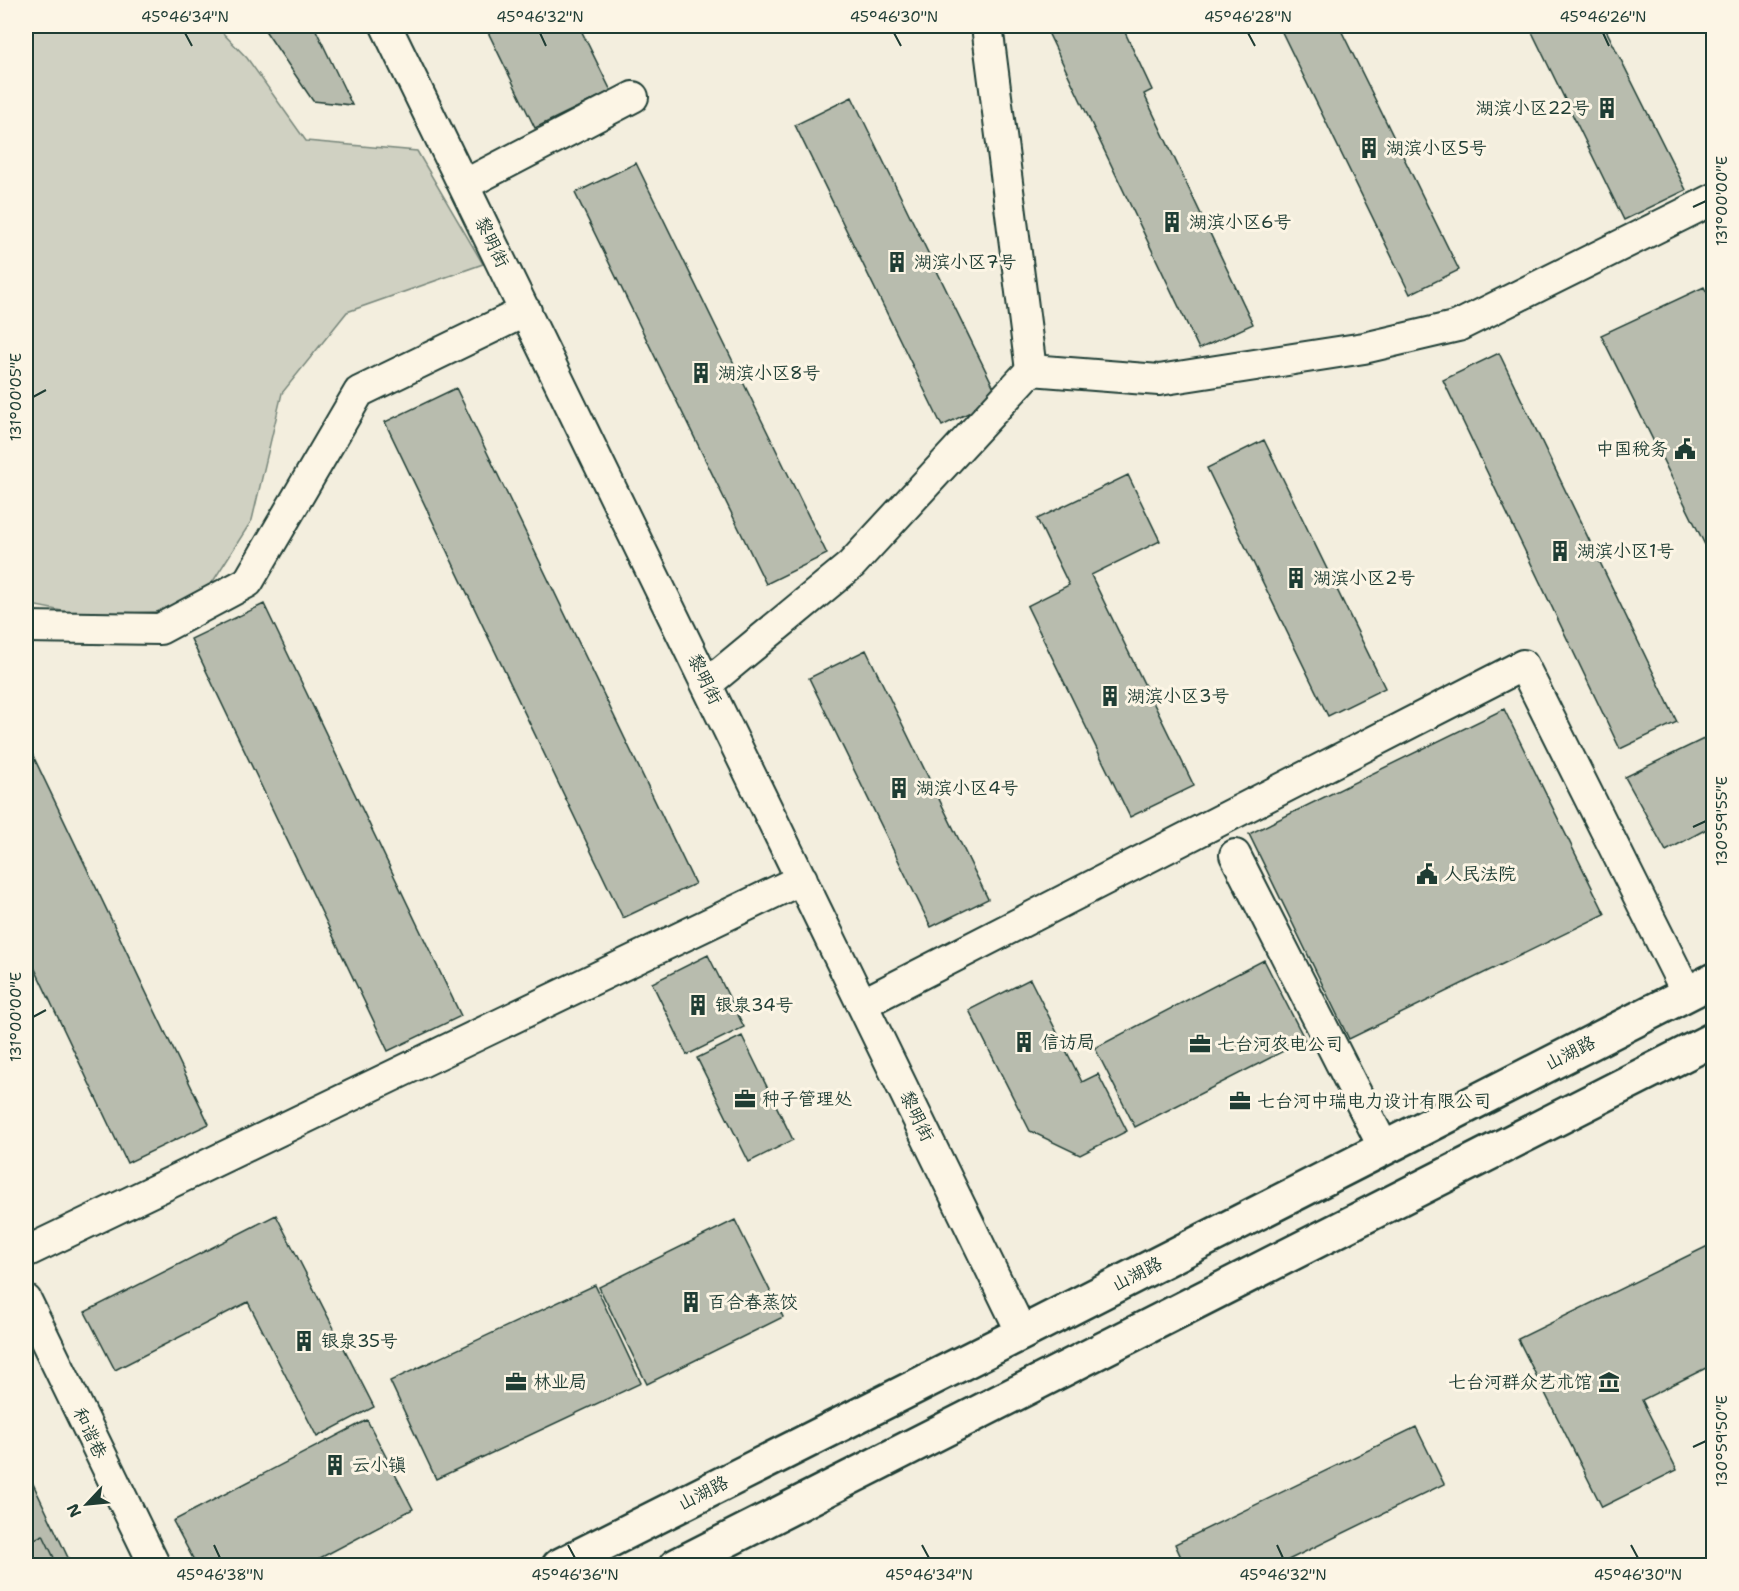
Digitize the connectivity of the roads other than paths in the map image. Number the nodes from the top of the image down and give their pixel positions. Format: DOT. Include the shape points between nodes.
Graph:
graph roads {
  1 [pos="386,26"];
  2 [pos="987,26"];
  3 [pos="633,97"];
  4 [pos="464,185"];
  5 [pos="1713,200"];
  6 [pos="526,311"];
  7 [pos="1031,370"];
  8 [pos="26,627"];
  9 [pos="707,684"];
  10 [pos="1235,855"];
  11 [pos="802,879"];
  12 [pos="1700,986"];
  13 [pos="862,1004"];
  14 [pos="1713,1039"];
  15 [pos="1384,1148"];
  16 [pos="26,1252"];
  17 [pos="26,1299"];
  18 [pos="1022,1333"];
  19 [pos="155,1566"];
  20 [pos="559,1566"];
  21 [pos="676,1566"];
  1 -- 4 [label="street, 黎明街"];
  2 -- 7 [label="street"];
  3 -- 4 [label="street"];
  4 -- 6 [label="street, 黎明街"];
  5 -- 7 [label="street" via="1458,326 1364,348 1159,380"];
  6 -- 8 [label="street" via="359,392 248,582 160,628"];
  6 -- 9 [label="street, 黎明街"];
  7 -- 9 [label="street" via="851,565"];
  9 -- 11 [label="street, 黎明街"];
  10 -- 15 [label="street"];
  11 -- 13 [label="street, 黎明街"];
  11 -- 16 [label="street"];
  12 -- 13 [label="street" via="1523,665"];
  12 -- 15 [label="main road, 山湖路"];
  13 -- 18 [label="street, 黎明街"];
  14 -- 21 [label="main road"];
  15 -- 18 [label="main road, 山湖路"];
  17 -- 19 [label="street, 和谐巷"];
  18 -- 20 [label="main road, 山湖路"];
}
